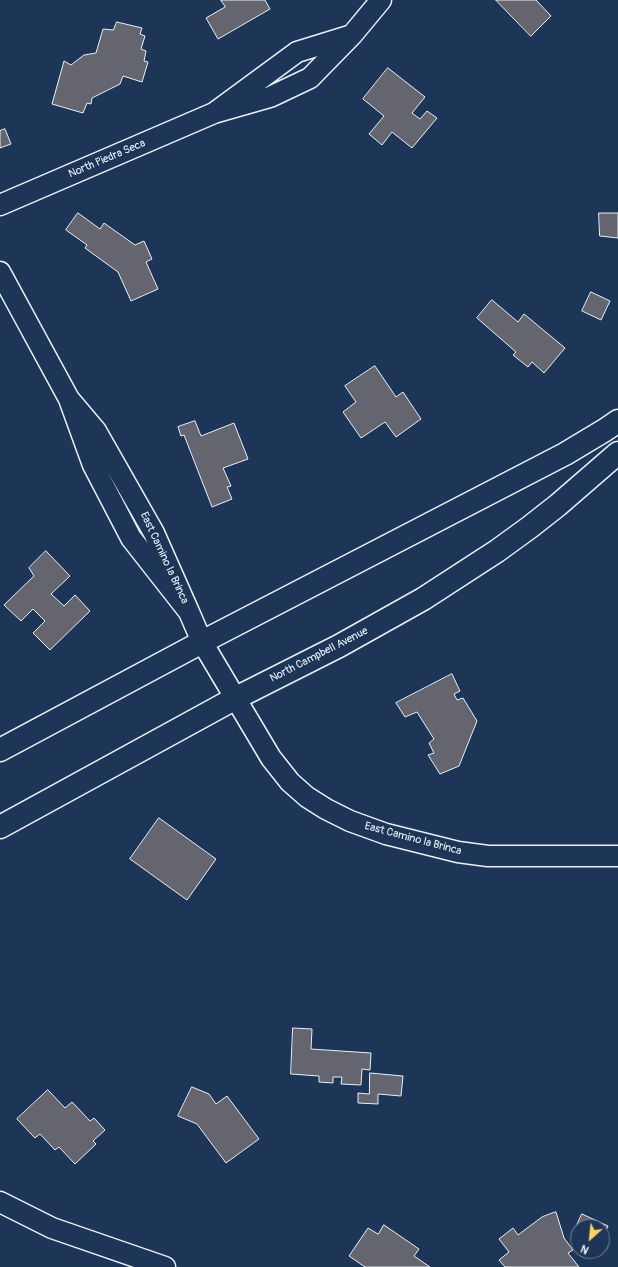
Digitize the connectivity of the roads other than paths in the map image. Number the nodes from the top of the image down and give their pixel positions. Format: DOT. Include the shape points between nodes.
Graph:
graph roads {
  1 [pos="380,0"];
  2 [pos="352,35"];
  3 [pos="214,113"];
  4 [pos="0,205"];
  5 [pos="0,272"];
  6 [pos="618,421"];
  7 [pos="618,453"];
  8 [pos="202,642"];
  9 [pos="234,699"];
  10 [pos="0,750"];
  11 [pos="0,827"];
  12 [pos="618,856"];
  13 [pos="0,1202"];
  14 [pos="165,1267"];
  1 -- 2 [label="street, North Piedra Seca"];
  2 -- 3 [label="street, North Piedra Seca" via="297,52"];
  2 -- 3 [label="street, North Piedra Seca" via="310,78 270,97"];
  3 -- 4 [label="street, North Piedra Seca"];
  5 -- 8 [label="street, East Camino la Brinca" via="69,399 93,465 131,538 189,612"];
  6 -- 8 [label="main road" via="565,454"];
  7 -- 9 [label="main road, North Campbell Avenue" via="530,527 423,599 339,646"];
  8 -- 9 [label="street, East Camino la Brinca"];
  8 -- 10 [label="main road"];
  9 -- 11 [label="main road, North Campbell Avenue"];
  9 -- 12 [label="street, East Camino la Brinca" via="271,758 290,782 307,797 350,821 425,845 488,856"];
  13 -- 14 [label="street" via="52,1228"];
}
